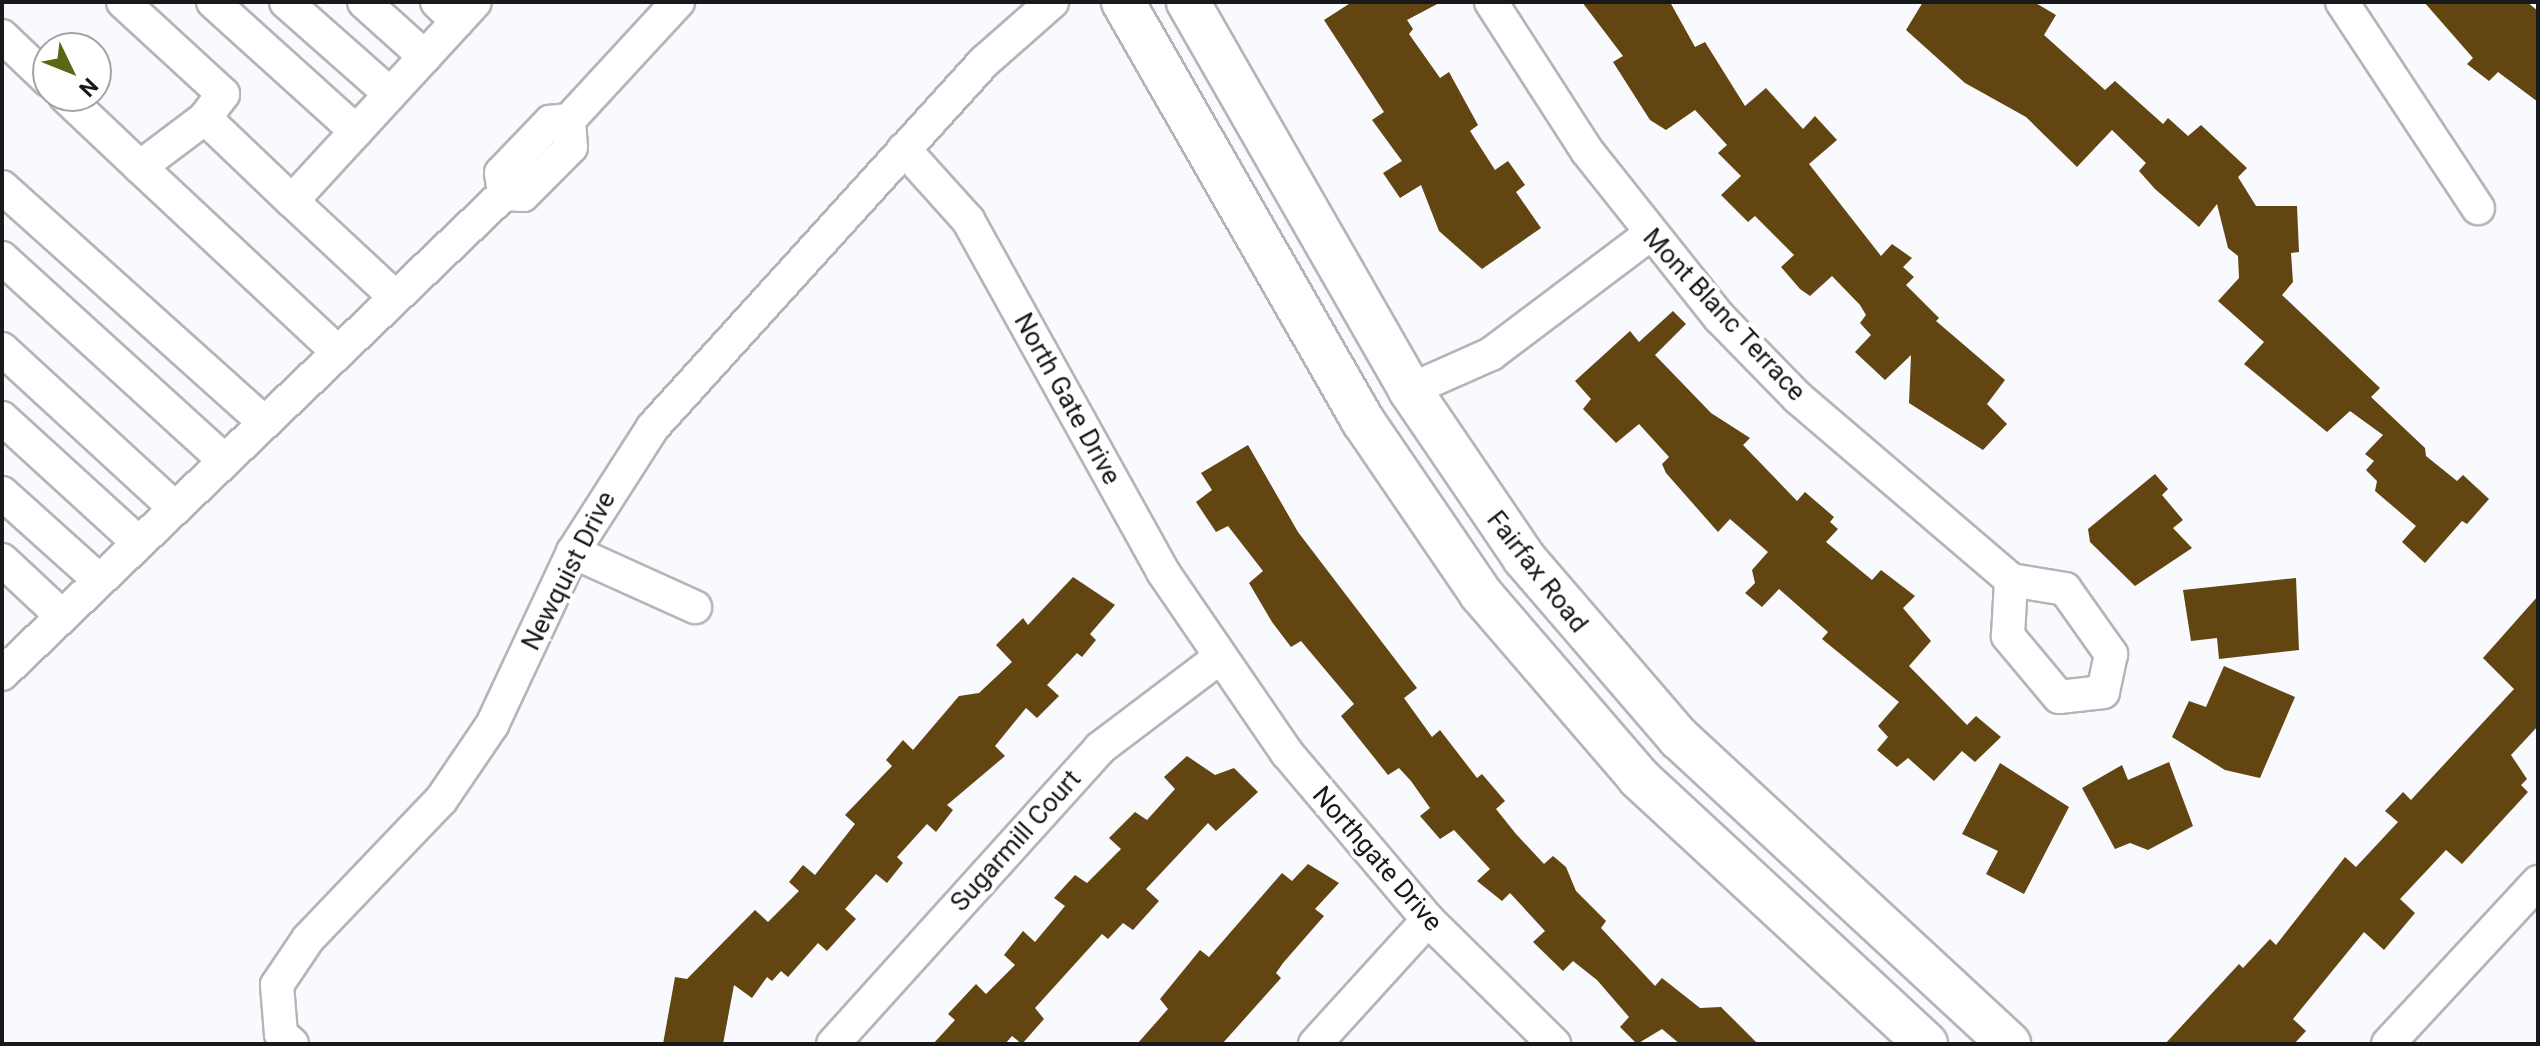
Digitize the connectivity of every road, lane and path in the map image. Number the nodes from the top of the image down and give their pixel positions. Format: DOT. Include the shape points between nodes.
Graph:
graph roads {
  1 [pos="123,2"];
  2 [pos="213,2"];
  3 [pos="286,2"];
  4 [pos="364,2"];
  5 [pos="678,2"];
  6 [pos="1052,2"];
  7 [pos="1123,2"];
  8 [pos="1168,2"];
  9 [pos="1188,2"];
  10 [pos="1491,2"];
  11 [pos="2342,2"];
  12 [pos="456,8"];
  13 [pos="2,36"];
  14 [pos="425,57"];
  15 [pos="32,65"];
  16 [pos="390,94"];
  17 [pos="82,112"];
  18 [pos="205,118"];
  19 [pos="356,131"];
  20 [pos="904,149"];
  21 [pos="1214,161"];
  22 [pos="140,167"];
  23 [pos="1284,170"];
  24 [pos="2,187"];
  25 [pos="292,201"];
  26 [pos="2478,208"];
  27 [pos="1649,235"];
  28 [pos="2,258"];
  29 [pos="395,297"];
  30 [pos="2,349"];
  31 [pos="338,352"];
  32 [pos="1410,390"];
  33 [pos="2,418"];
  34 [pos="264,422"];
  35 [pos="224,460"];
  36 [pos="2,493"];
  37 [pos="174,507"];
  38 [pos="138,542"];
  39 [pos="573,552"];
  40 [pos="2,560"];
  41 [pos="99,580"];
  42 [pos="2011,580"];
  43 [pos="695,607"];
  44 [pos="62,616"];
  45 [pos="1219,658"];
  46 [pos="5,665"];
  47 [pos="2538,882"];
  48 [pos="1428,920"];
  49 [pos="287,1039"];
  50 [pos="833,1044"];
  51 [pos="1315,1044"];
  52 [pos="1554,1044"];
  53 [pos="1926,1044"];
  54 [pos="2009,1044"];
  55 [pos="2388,1044"];
  1 -- 18 [label="street" via="223,94"];
  2 -- 19 [label="street"];
  3 -- 16 [label="street"];
  4 -- 14 [label="street"];
  5 -- 29 [label="street" via="569,120 550,122 501,173 504,194"];
  6 -- 20 [label="street, Newquist Drive" via="984,62"];
  7 -- 21 [label="main road"];
  8 -- 23 [label="main road" via="1248,135"];
  9 -- 23 [label="main road, Fairfax Road"];
  10 -- 27 [label="street, Mont Blanc Terrace"];
  11 -- 26 [label="street"];
  12 -- 14 [label="street"];
  13 -- 15 [label="street"];
  14 -- 16 [label="street"];
  16 -- 19 [label="street"];
  17 -- 22 [label="street"];
  18 -- 22 [label="street"];
  18 -- 25 [label="street"];
  19 -- 25 [label="street"];
  20 -- 39 [label="street, Newquist Drive" via="653,427"];
  20 -- 45 [label="street, North Gate Drive" via="968,220 1163,572"];
  21 -- 32 [label="main road" via="1313,257 1390,389"];
  21 -- 53 [label="main road" via="1363,421 1481,594 1639,778"];
  22 -- 31 [label="street"];
  23 -- 32 [label="main road, Fairfax Road"];
  24 -- 34 [label="street"];
  25 -- 29 [label="street"];
  27 -- 32 [label="street" via="1491,354"];
  27 -- 42 [label="street, Mont Blanc Terrace" via="1797,397"];
  28 -- 35 [label="street"];
  29 -- 31 [label="street"];
  30 -- 37 [label="street"];
  31 -- 34 [label="street"];
  32 -- 54 [label="main road, Fairfax Road" via="1524,558 1620,675 1761,817"];
  33 -- 38 [label="street"];
  34 -- 35 [label="street"];
  35 -- 37 [label="street"];
  36 -- 41 [label="street"];
  37 -- 38 [label="street"];
  38 -- 41 [label="street"];
  39 -- 43 [label="street"];
  39 -- 49 [label="street, Newquist Drive" via="492,725 441,800 308,939 277,985"];
  40 -- 44 [label="street"];
  41 -- 44 [label="street"];
  44 -- 46 [label="street"];
  45 -- 48 [label="street, Northgate Drive" via="1287,753"];
  45 -- 50 [label="street, Sugarmill Court" via="1100,748"];
  47 -- 55 [label="street"];
  48 -- 51 [label="street"];
  48 -- 52 [label="street, Northgate Drive"];
}
